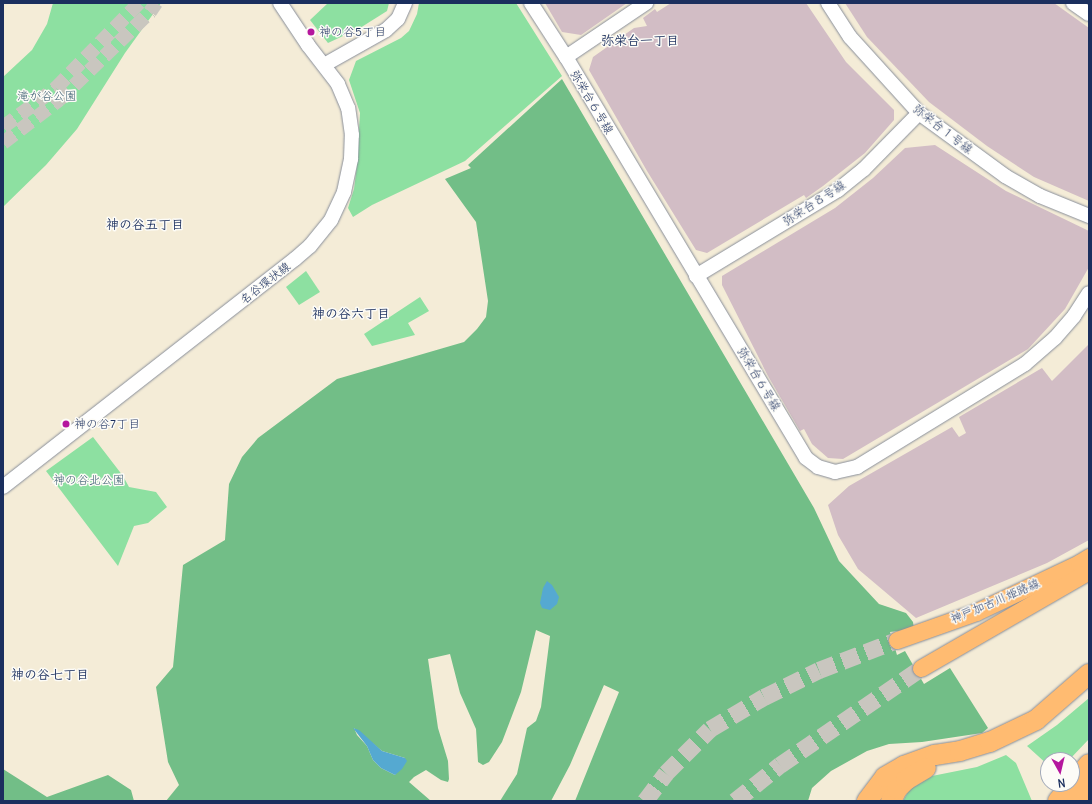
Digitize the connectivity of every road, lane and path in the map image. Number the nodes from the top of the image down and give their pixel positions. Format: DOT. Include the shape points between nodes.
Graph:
graph roads {
  1 [pos="280,3"];
  2 [pos="405,3"];
  3 [pos="531,3"];
  4 [pos="646,3"];
  5 [pos="828,3"];
  6 [pos="1073,3"];
  7 [pos="1089,14"];
  8 [pos="566,57"];
  9 [pos="324,65"];
  10 [pos="919,113"];
  11 [pos="1089,216"];
  12 [pos="696,276"];
  13 [pos="1089,293"];
  14 [pos="3,487"];
  15 [pos="1089,557"];
  16 [pos="1089,571"];
  17 [pos="897,640"];
  18 [pos="921,668"];
  19 [pos="1089,674"];
  20 [pos="1089,685"];
  21 [pos="1089,763"];
  22 [pos="1080,771"];
  23 [pos="1089,788"];
  24 [pos="1058,792"];
  25 [pos="867,801"];
  26 [pos="891,801"];
  27 [pos="1049,801"];
  28 [pos="1058,801"];
  29 [pos="1077,801"];
  1 -- 9 [label="street, 名谷環状線"];
  2 -- 9 [label="street" via="398,19 386,30"];
  3 -- 8 [label="street, 弥栄台６号線"];
  4 -- 8 [label="street"];
  5 -- 10 [label="street, 弥栄台１号線" via="850,37"];
  6 -- 7 [label="street"];
  8 -- 12 [label="street, 弥栄台６号線"];
  9 -- 14 [label="street, 名谷環状線" via="338,84 348,108 352,135 347,177 338,207 331,220 295,260"];
  10 -- 11 [label="street, 弥栄台１号線" via="1005,176 1040,196"];
  10 -- 12 [label="street, 弥栄台８号線" via="838,190"];
  12 -- 13 [label="street, 弥栄台６号線" via="806,458 818,467 835,472 857,467 1025,364 1055,338"];
  15 -- 17 [label="main road, 神戸加古川姫路線" via="976,612"];
  16 -- 18 [label="main road, 神戸加古川姫路線"];
  19 -- 25 [label="highway" via="1036,720 990,742 935,755 904,766 885,778"];
  20 -- 26 [label="highway" via="1048,721 1023,737 985,753 922,769 897,789"];
  21 -- 22 [label="highway"];
  21 -- 28 [label="highway"];
  23 -- 29 [label="highway"];
  24 -- 27 [label="highway"];
}
